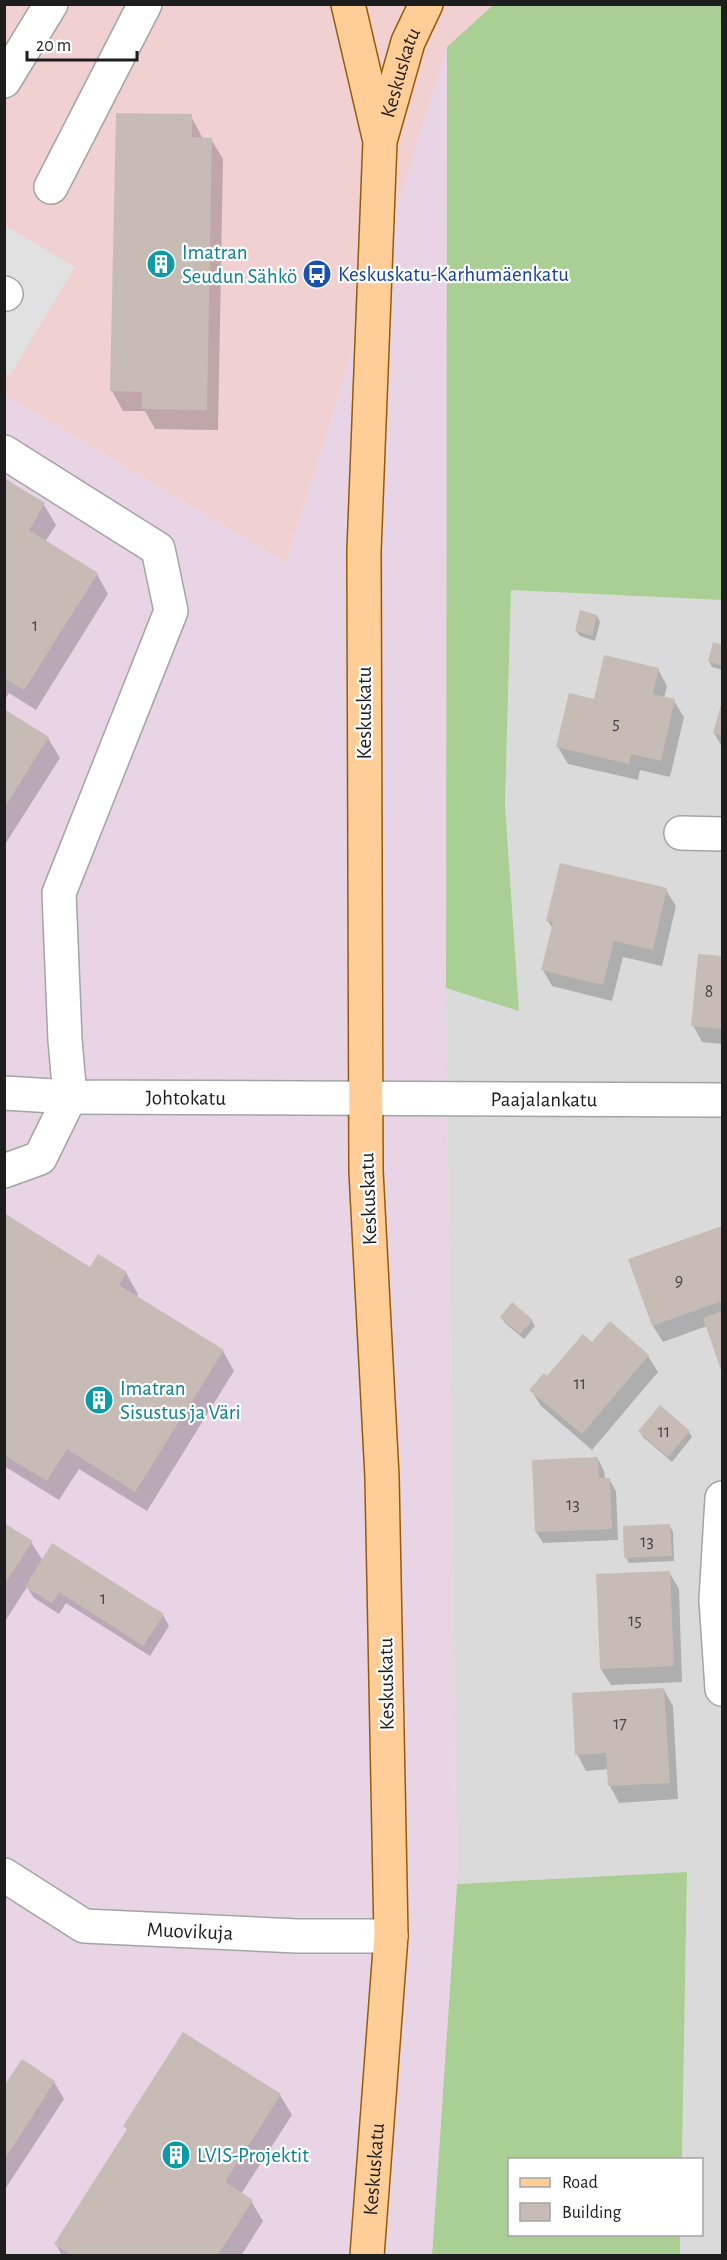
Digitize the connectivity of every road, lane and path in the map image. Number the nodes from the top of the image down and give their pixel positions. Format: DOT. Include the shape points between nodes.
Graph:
graph roads {
  1 [pos="51,4"];
  2 [pos="145,4"];
  3 [pos="348,4"];
  4 [pos="426,4"];
  5 [pos="4,81"];
  6 [pos="380,141"];
  7 [pos="51,186"];
  8 [pos="4,452"];
  9 [pos="681,833"];
  10 [pos="723,834"];
  11 [pos="4,1093"];
  12 [pos="70,1097"];
  13 [pos="366,1098"];
  14 [pos="723,1100"];
  15 [pos="4,1171"];
  16 [pos="723,1498"];
  17 [pos="723,1689"];
  18 [pos="4,1875"];
  19 [pos="391,1936"];
  20 [pos="367,2256"];
  1 -- 5 [label="street"];
  2 -- 7 [label="street"];
  3 -- 6 [label="main road, Keskuskatu"];
  4 -- 6 [label="main road, Keskuskatu" via="408,42"];
  6 -- 13 [label="main road, Keskuskatu" via="364,551"];
  8 -- 12 [label="street" via="158,549 171,611 59,893"];
  9 -- 10 [label="street"];
  11 -- 12 [label="street, Johtokatu"];
  12 -- 13 [label="street, Johtokatu"];
  12 -- 15 [label="street" via="40,1158"];
  13 -- 14 [label="street, Paajalankatu"];
  13 -- 19 [label="main road, Keskuskatu" via="366,1171 382,1477"];
  16 -- 17 [label="street" via="716,1600"];
  18 -- 19 [label="street, Muovikuja" via="84,1926 297,1936"];
  19 -- 20 [label="main road, Keskuskatu"];
}
